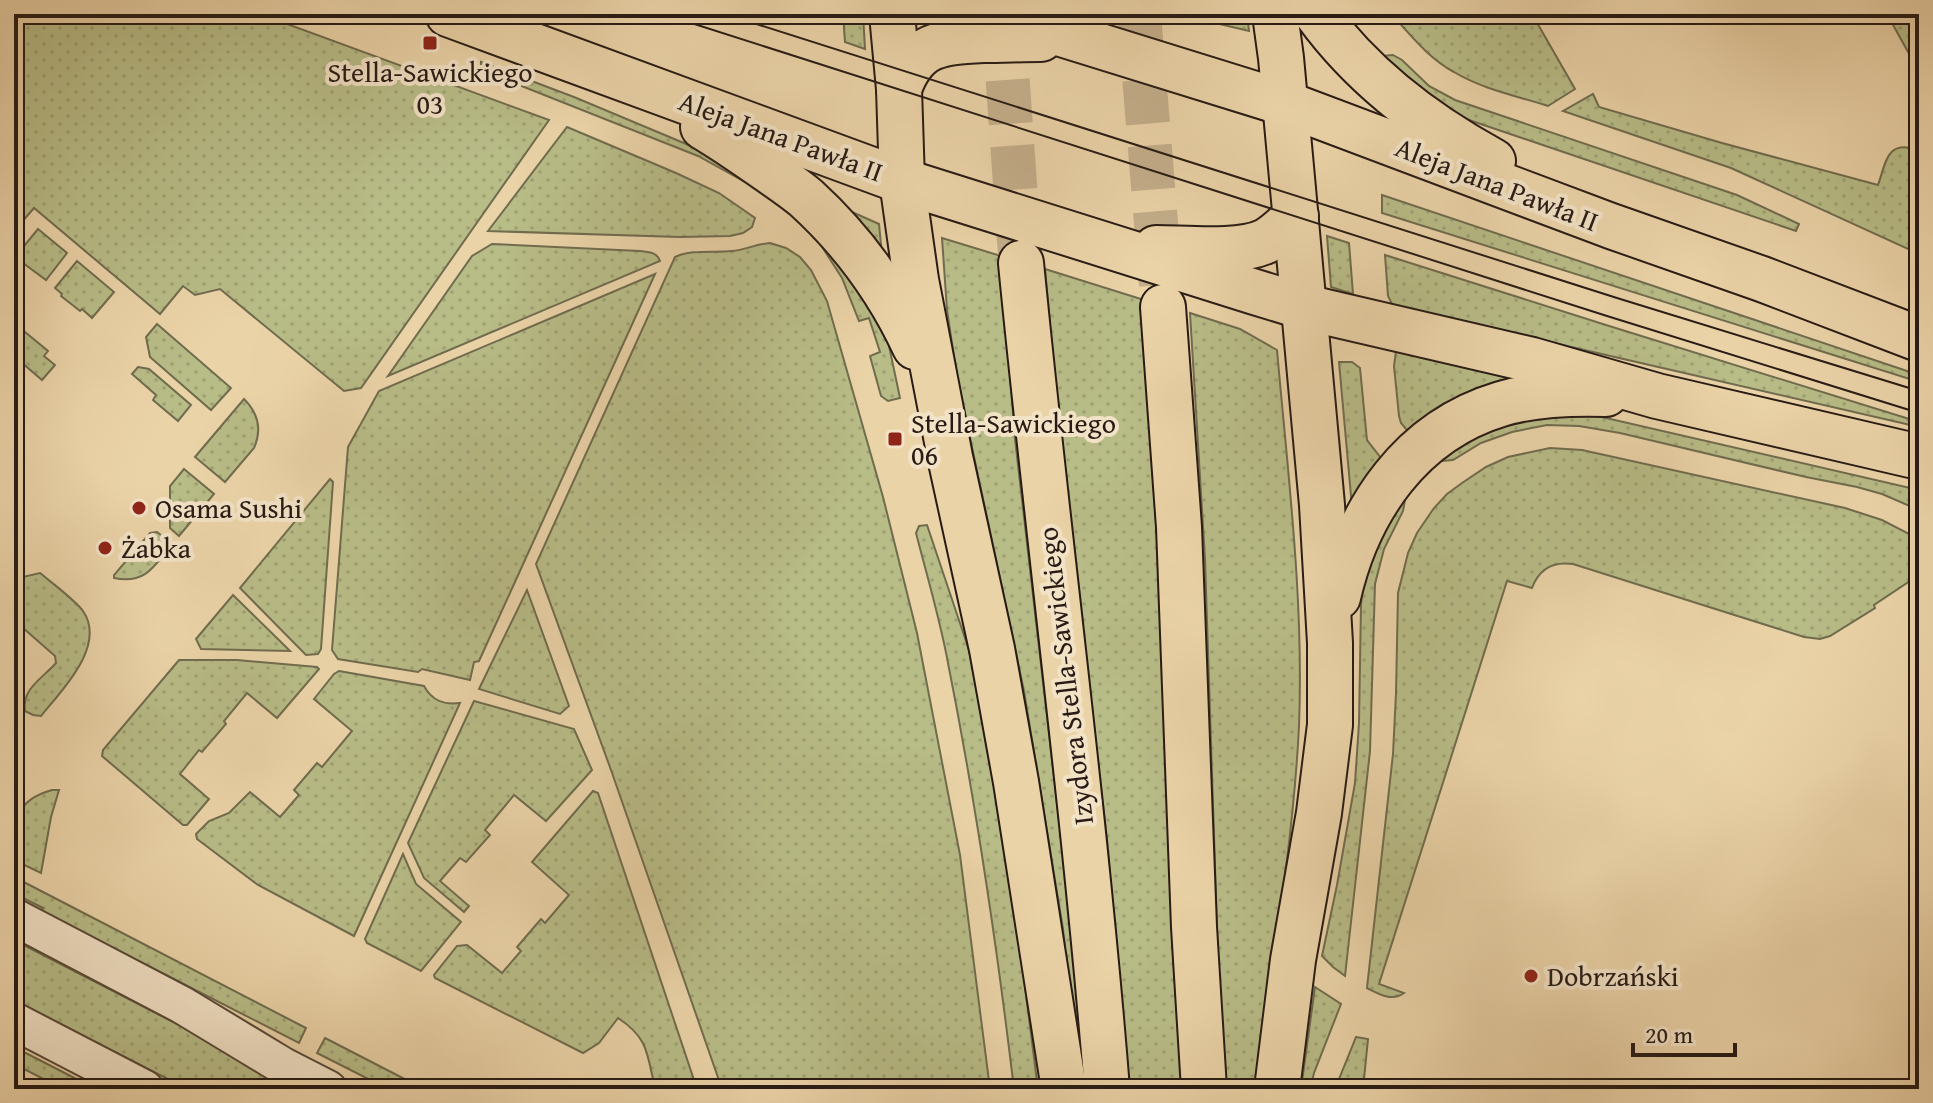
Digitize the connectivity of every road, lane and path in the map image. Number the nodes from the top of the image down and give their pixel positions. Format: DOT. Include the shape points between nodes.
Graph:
graph roads {
  1 [pos="448,14"];
  2 [pos="892,14"];
  3 [pos="997,14"];
  4 [pos="1275,14"];
  5 [pos="1317,14"];
  6 [pos="1071,38"];
  7 [pos="622,79"];
  8 [pos="899,89"];
  9 [pos="1284,103"];
  10 [pos="902,181"];
  11 [pos="1296,216"];
  12 [pos="1611,226"];
  13 [pos="1117,248"];
  14 [pos="1021,263"];
  15 [pos="1163,307"];
  16 [pos="1304,307"];
  17 [pos="1919,339"];
  18 [pos="1657,396"];
  19 [pos="942,415"];
  20 [pos="1919,457"];
  21 [pos="1330,643"];
  22 [pos="14,917"];
  23 [pos="14,1021"];
  24 [pos="145,1089"];
  25 [pos="328,1089"];
  26 [pos="1064,1089"];
  27 [pos="1107,1089"];
  28 [pos="1204,1089"];
  29 [pos="1277,1089"];
  1 -- 7 [label="main road, Aleja Jana Pawła II"];
  2 -- 8 [label="main road"];
  3 -- 6 [label="main road, Aleja Jana Pawła II"];
  4 -- 9 [label="main road"];
  5 -- 12 [label="main road" via="1352,58 1431,124"];
  6 -- 8 [label="main road, Aleja Jana Pawła II" via="941,43 917,58"];
  6 -- 9 [label="main road, Aleja Jana Pawła II"];
  7 -- 10 [label="main road, Aleja Jana Pawła II"];
  7 -- 19 [label="main road" via="725,140 803,195 832,223 893,305"];
  8 -- 10 [label="main road"];
  9 -- 11 [label="main road"];
  9 -- 12 [label="main road, Aleja Jana Pawła II"];
  10 -- 13 [label="main road, Aleja Jana Pawła II"];
  10 -- 19 [label="main road"];
  11 -- 13 [label="main road, Aleja Jana Pawła II" via="1265,241 1245,247"];
  11 -- 16 [label="main road"];
  12 -- 17 [label="main road, Aleja Jana Pawła II"];
  13 -- 16 [label="main road, Aleja Jana Pawła II"];
  14 -- 27 [label="main road, Izydora Stella-Sawickiego"];
  15 -- 28 [label="main road" via="1179,527"];
  16 -- 18 [label="main road, Aleja Jana Pawła II" via="1532,360"];
  16 -- 21 [label="main road"];
  18 -- 20 [label="main road, Aleja Jana Pawła II"];
  18 -- 21 [label="main road" via="1564,394 1505,403 1464,419 1427,442 1384,488 1359,531 1342,578"];
  19 -- 26 [label="main road" via="992,649"];
  21 -- 29 [label="main road" via="1330,725"];
  22 -- 25 [label="street"];
  23 -- 24 [label="street"];
}
